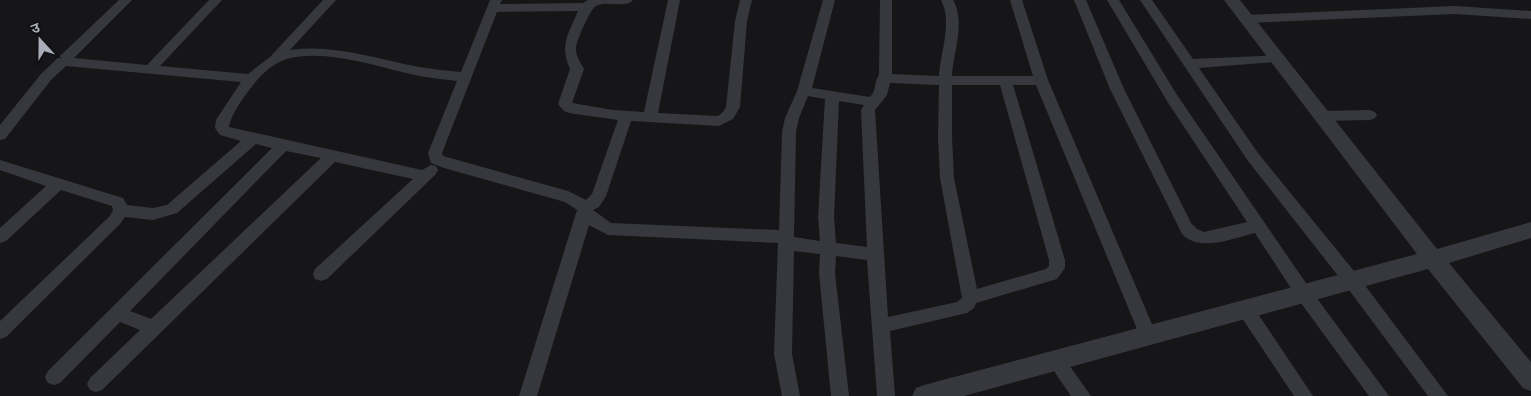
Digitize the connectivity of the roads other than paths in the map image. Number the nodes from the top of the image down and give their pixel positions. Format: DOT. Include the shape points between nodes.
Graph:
graph roads {
  1 [pos="126,0"];
  2 [pos="216,0"];
  3 [pos="330,0"];
  4 [pos="627,0"];
  5 [pos="674,0"];
  6 [pos="746,0"];
  7 [pos="829,0"];
  8 [pos="886,0"];
  9 [pos="947,0"];
  10 [pos="1016,0"];
  11 [pos="1080,0"];
  12 [pos="1113,0"];
  13 [pos="1146,0"];
  14 [pos="1232,0"];
  15 [pos="1506,0"];
  16 [pos="494,4"];
  17 [pos="586,7"];
  18 [pos="1517,13"];
  19 [pos="1531,15"];
  20 [pos="1246,19"];
  21 [pos="1276,58"];
  22 [pos="273,60"];
  23 [pos="62,61"];
  24 [pos="1190,64"];
  25 [pos="150,69"];
  26 [pos="463,77"];
  27 [pos="883,78"];
  28 [pos="251,79"];
  29 [pos="1005,80"];
  30 [pos="1041,80"];
  31 [pos="946,81"];
  32 [pos="804,91"];
  33 [pos="832,96"];
  34 [pos="872,102"];
  35 [pos="1370,115"];
  36 [pos="626,116"];
  37 [pos="1322,116"];
  38 [pos="650,117"];
  39 [pos="0,135"];
  40 [pos="254,138"];
  41 [pos="284,144"];
  42 [pos="333,155"];
  43 [pos="436,159"];
  44 [pos="0,164"];
  45 [pos="426,176"];
  46 [pos="58,184"];
  47 [pos="122,210"];
  48 [pos="585,210"];
  49 [pos="1259,226"];
  50 [pos="1531,230"];
  51 [pos="0,237"];
  52 [pos="786,237"];
  53 [pos="828,248"];
  54 [pos="875,254"];
  55 [pos="1434,259"];
  56 [pos="321,274"];
  57 [pos="1352,281"];
  58 [pos="1304,294"];
  59 [pos="970,298"];
  60 [pos="1246,310"];
  61 [pos="118,313"];
  62 [pos="881,326"];
  63 [pos="154,328"];
  64 [pos="0,332"];
  65 [pos="1148,336"];
  66 [pos="1056,361"];
  67 [pos="54,377"];
  68 [pos="1531,380"];
  69 [pos="96,384"];
  70 [pos="528,396"];
  71 [pos="791,396"];
  72 [pos="840,396"];
  73 [pos="886,396"];
  74 [pos="924,396"];
  75 [pos="1082,396"];
  76 [pos="1304,396"];
  77 [pos="1380,396"];
  78 [pos="1439,396"];
  1 -- 23 [label="street"];
  2 -- 25 [label="street"];
  3 -- 22 [label="street"];
  4 -- 17 [label="street" via="595,1"];
  5 -- 38 [label="street"];
  6 -- 38 [label="street" via="730,115 719,121"];
  7 -- 32 [label="street"];
  8 -- 27 [label="street"];
  9 -- 31 [label="street" via="951,21"];
  10 -- 30 [label="street"];
  11 -- 49 [label="street" via="1117,89 1185,228 1196,237 1204,238"];
  12 -- 49 [label="street" via="1172,98"];
  13 -- 24 [label="street"];
  14 -- 20 [label="street"];
  15 -- 18 [label="street"];
  16 -- 17 [label="street"];
  16 -- 26 [label="street"];
  17 -- 36 [label="street" via="570,47 577,69 565,104 569,108"];
  18 -- 19 [label="street"];
  18 -- 20 [label="street" via="1436,10"];
  20 -- 21 [label="street"];
  21 -- 24 [label="street"];
  21 -- 37 [label="street"];
  22 -- 26 [label="street" via="283,56 343,55 421,72"];
  22 -- 28 [label="street"];
  23 -- 25 [label="street"];
  23 -- 39 [label="street"];
  24 -- 57 [label="street" via="1253,157"];
  25 -- 28 [label="street"];
  26 -- 43 [label="street" via="434,153"];
  27 -- 31 [label="street"];
  27 -- 34 [label="street" via="880,95"];
  28 -- 40 [label="street" via="223,120 222,128"];
  29 -- 30 [label="street"];
  29 -- 31 [label="street"];
  29 -- 59 [label="street" via="1057,268 1051,274"];
  30 -- 65 [label="street"];
  31 -- 59 [label="street" via="947,178"];
  32 -- 33 [label="street"];
  32 -- 52 [label="street" via="788,132"];
  33 -- 34 [label="street"];
  33 -- 53 [label="street" via="826,217"];
  34 -- 54 [label="street" via="868,110"];
  35 -- 37 [label="street"];
  36 -- 38 [label="street"];
  36 -- 48 [label="street" via="599,196"];
  37 -- 55 [label="street"];
  40 -- 41 [label="street"];
  40 -- 47 [label="street" via="163,214"];
  41 -- 42 [label="street"];
  41 -- 61 [label="street"];
  42 -- 45 [label="street"];
  42 -- 63 [label="street"];
  43 -- 45 [label="street"];
  43 -- 48 [label="street" via="575,199"];
  44 -- 46 [label="street"];
  45 -- 56 [label="street"];
  46 -- 47 [label="street" via="118,202"];
  46 -- 51 [label="street"];
  47 -- 64 [label="street"];
  48 -- 52 [label="street" via="591,219 608,229"];
  48 -- 70 [label="street"];
  49 -- 58 [label="street"];
  50 -- 55 [label="street"];
  52 -- 53 [label="street" via="790,244"];
  52 -- 71 [label="street" via="783,354"];
  53 -- 54 [label="street"];
  53 -- 72 [label="street" via="827,273"];
  54 -- 62 [label="street"];
  55 -- 57 [label="street"];
  55 -- 68 [label="street"];
  57 -- 58 [label="street"];
  57 -- 78 [label="street"];
  58 -- 60 [label="street"];
  58 -- 77 [label="street"];
  59 -- 62 [label="street" via="962,308"];
  60 -- 65 [label="street"];
  60 -- 76 [label="street"];
  61 -- 63 [label="street"];
  61 -- 67 [label="street"];
  62 -- 73 [label="street"];
  63 -- 69 [label="street"];
  65 -- 66 [label="street"];
  66 -- 74 [label="street"];
  66 -- 75 [label="street"];
}
